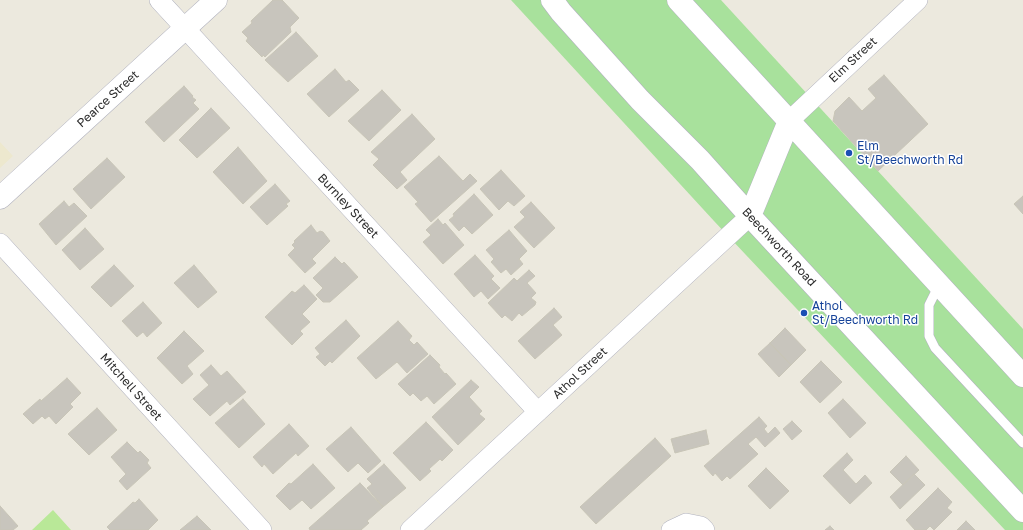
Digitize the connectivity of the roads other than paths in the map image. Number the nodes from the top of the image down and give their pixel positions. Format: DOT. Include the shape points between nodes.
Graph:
graph roads {
  1 [pos="158,0"];
  2 [pos="216,0"];
  3 [pos="552,0"];
  4 [pos="678,0"];
  5 [pos="918,0"];
  6 [pos="185,29"];
  7 [pos="789,121"];
  8 [pos="0,198"];
  9 [pos="750,216"];
  10 [pos="0,243"];
  11 [pos="939,285"];
  12 [pos="1023,376"];
  13 [pos="538,412"];
  14 [pos="1023,443"];
  15 [pos="1023,512"];
  16 [pos="262,530"];
  17 [pos="410,530"];
  18 [pos="671,530"];
  19 [pos="705,530"];
  1 -- 6 [label="street, Burnley Street"];
  2 -- 6 [label="main road, Pearce Street"];
  3 -- 9 [label="main road, Beechworth Road" via="635,95 700,160"];
  4 -- 7 [label="main road"];
  5 -- 7 [label="street, Elm Street"];
  6 -- 8 [label="main road, Pearce Street"];
  6 -- 13 [label="street, Burnley Street"];
  7 -- 9 [label="main road"];
  7 -- 11 [label="main road"];
  9 -- 13 [label="street, Athol Street"];
  9 -- 15 [label="main road, Beechworth Road"];
  10 -- 16 [label="street, Mitchell Street"];
  11 -- 12 [label="main road"];
  11 -- 14 [label="lane" via="929,305 929,336 935,348"];
  13 -- 17 [label="street, Athol Street"];
  18 -- 19 [label="street" via="686,523 701,526"];
}
